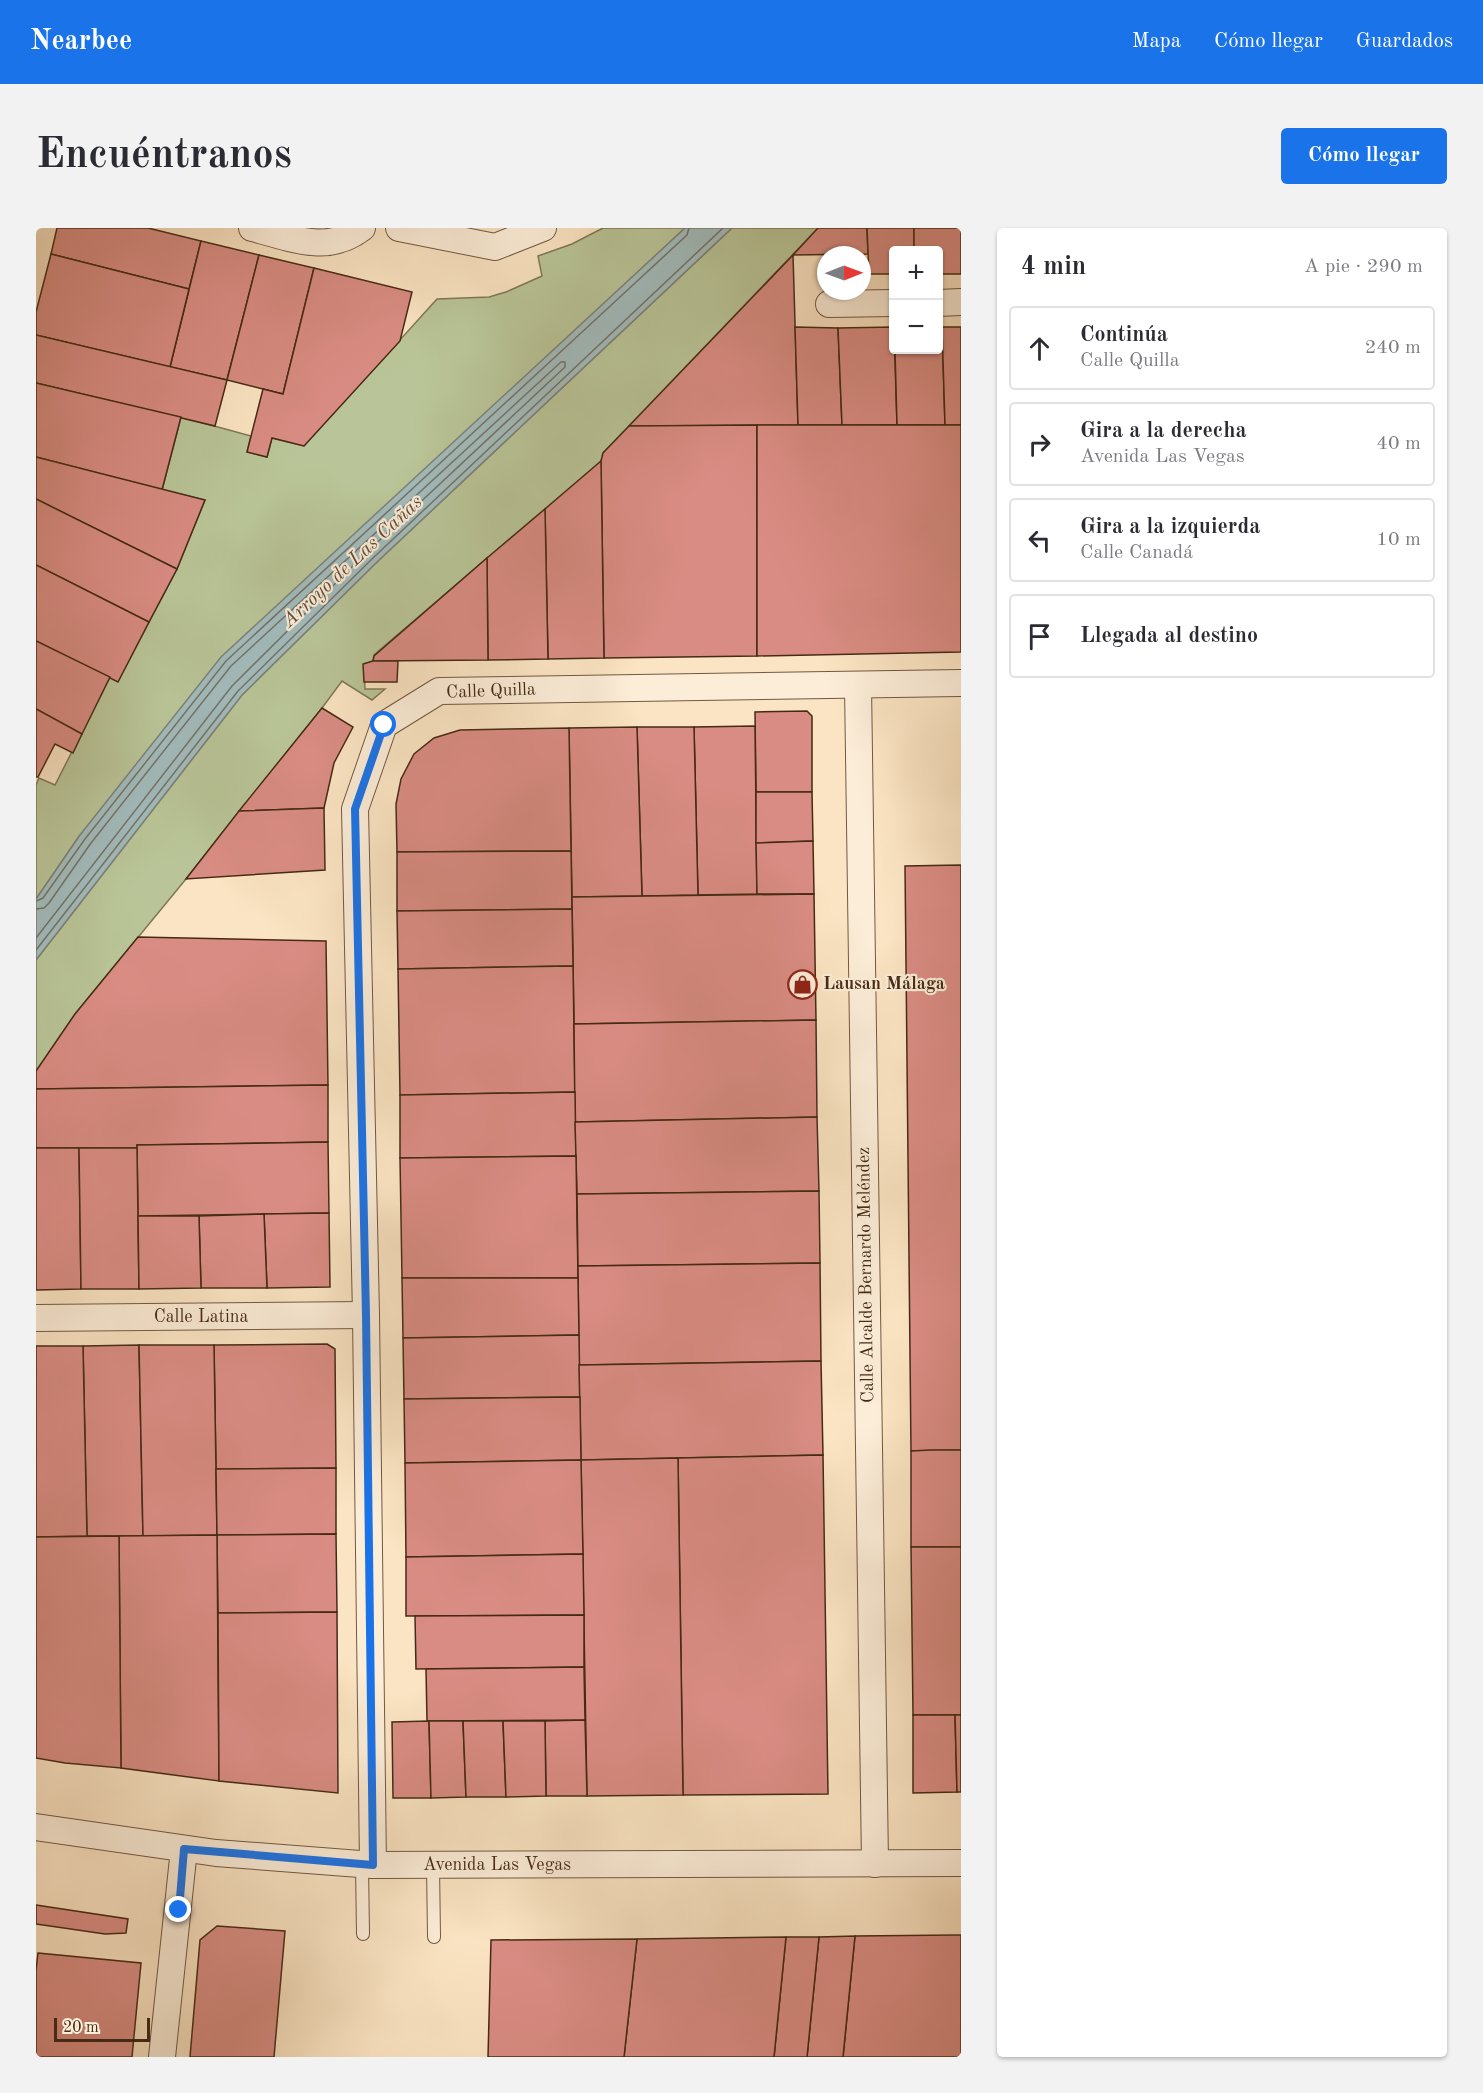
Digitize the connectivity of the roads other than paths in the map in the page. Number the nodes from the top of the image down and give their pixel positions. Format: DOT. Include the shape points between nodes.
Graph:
graph roads {
  1 [pos="252,228"];
  2 [pos="362,228"];
  3 [pos="399,228"];
  4 [pos="543,228"];
  5 [pos="961,302"];
  6 [pos="889,303"];
  7 [pos="943,303"];
  8 [pos="830,304"];
  9 [pos="961,683"];
  10 [pos="858,685"];
  11 [pos="366,1315"];
  12 [pos="36,1318"];
  13 [pos="36,1827"];
  14 [pos="184,1849"];
  15 [pos="961,1863"];
  16 [pos="876,1864"];
  17 [pos="368,1865"];
  18 [pos="433,1865"];
  19 [pos="363,1934"];
  20 [pos="434,1937"];
  21 [pos="162,2057"];
  1 -- 2 [label="street" via="319,244 350,238"];
  3 -- 4 [label="street" via="495,247"];
  5 -- 7 [label="street"];
  6 -- 8 [label="street"];
  9 -- 10 [label="street, Calle Quilla"];
  10 -- 11 [label="street, Calle Quilla" via="440,691 384,725 355,809"];
  10 -- 16 [label="street, Calle Alcalde Bernardo Meléndez"];
  11 -- 12 [label="street, Calle Latina"];
  11 -- 17 [label="street, Calle Quilla"];
  13 -- 14 [label="street, Avenida Las Vegas"];
  14 -- 17 [label="street, Avenida Las Vegas"];
  14 -- 21 [label="street"];
  15 -- 16 [label="street, Avenida Las Vegas"];
  16 -- 18 [label="street, Avenida Las Vegas"];
  17 -- 18 [label="street, Avenida Las Vegas"];
  17 -- 19 [label="lane"];
  18 -- 20 [label="lane"];
}
